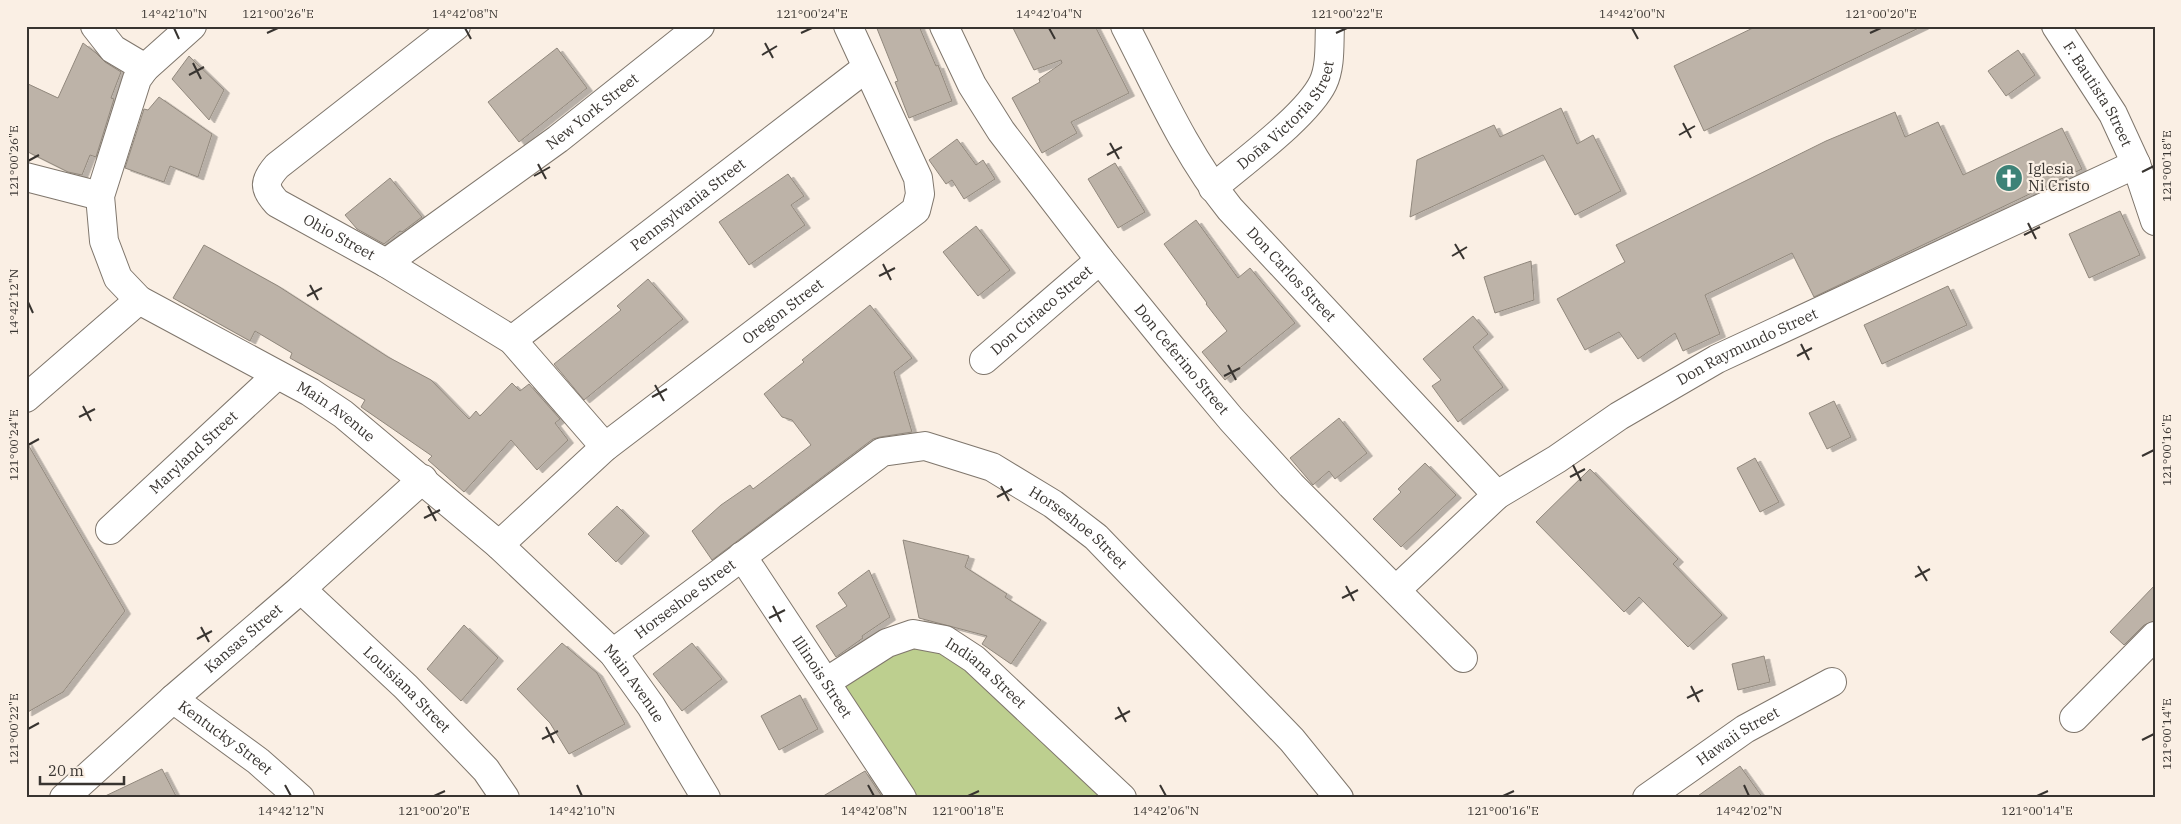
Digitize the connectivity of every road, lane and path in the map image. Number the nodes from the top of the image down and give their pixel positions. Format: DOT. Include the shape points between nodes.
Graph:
graph roads {
  1 [pos="95,26"];
  2 [pos="192,26"];
  3 [pos="456,26"];
  4 [pos="700,26"];
  5 [pos="848,26"];
  6 [pos="944,26"];
  7 [pos="1125,26"];
  8 [pos="1330,26"];
  9 [pos="2056,26"];
  10 [pos="145,68"];
  11 [pos="866,68"];
  12 [pos="2136,164"];
  13 [pos="26,177"];
  14 [pos="1213,188"];
  15 [pos="100,196"];
  16 [pos="2155,221"];
  17 [pos="1100,260"];
  18 [pos="386,263"];
  19 [pos="139,300"];
  20 [pos="512,340"];
  21 [pos="984,360"];
  22 [pos="277,375"];
  23 [pos="26,398"];
  24 [pos="604,447"];
  25 [pos="423,479"];
  26 [pos="1497,495"];
  27 [pos="110,530"];
  28 [pos="499,544"];
  29 [pos="742,556"];
  30 [pos="302,589"];
  31 [pos="1396,590"];
  32 [pos="2155,636"];
  33 [pos="613,653"];
  34 [pos="1463,658"];
  35 [pos="826,682"];
  36 [pos="1832,682"];
  37 [pos="173,698"];
  38 [pos="2074,718"];
  39 [pos="64,798"];
  40 [pos="300,798"];
  41 [pos="505,798"];
  42 [pos="706,798"];
  43 [pos="902,798"];
  44 [pos="1122,798"];
  45 [pos="1339,798"];
  46 [pos="1647,798"];
  1 -- 10 [label="street" via="113,49"];
  2 -- 10 [label="street, Main Avenue"];
  3 -- 18 [label="street, Ohio Street" via="268,176 266,186 269,195 277,203"];
  4 -- 18 [label="street, New York Street" via="558,139"];
  5 -- 11 [label="street, Oregon Street"];
  6 -- 17 [label="street, Don Ceferino Street" via="972,85 1001,131"];
  7 -- 14 [label="street, Don Carlos Street" via="1191,154"];
  8 -- 14 [label="street, Doña Victoria Street" via="1329,57 1323,83 1290,123"];
  9 -- 12 [label="street, F. Bautista Street" via="2112,114"];
  10 -- 15 [label="street, Main Avenue" via="137,79"];
  11 -- 20 [label="street, Pennsylvania Street"];
  11 -- 24 [label="street, Oregon Street" via="918,178 920,194 916,210"];
  12 -- 16 [label="street, F. Bautista Street"];
  12 -- 26 [label="street, Don Raymundo Street" via="1717,360 1619,416"];
  13 -- 15 [label="street"];
  14 -- 26 [label="street, Don Carlos Street"];
  15 -- 19 [label="street, Main Avenue" via="104,240 118,278"];
  17 -- 21 [label="street, Don Ciriaco Street"];
  17 -- 31 [label="street, Don Ceferino Street" via="1231,419 1291,485"];
  18 -- 20 [label="street, Ohio Street"];
  19 -- 22 [label="street, Main Avenue"];
  19 -- 23 [label="street"];
  20 -- 24 [label="street, Ohio Street"];
  22 -- 25 [label="street, Main Avenue" via="343,414"];
  22 -- 27 [label="street, Maryland Street"];
  24 -- 28 [label="street, Oregon Street"];
  25 -- 28 [label="street, Main Avenue"];
  25 -- 30 [label="street, Kansas Street"];
  26 -- 31 [label="street, Don Raymundo Street"];
  28 -- 33 [label="street, Main Avenue"];
  29 -- 33 [label="street, Horseshoe Street"];
  29 -- 35 [label="street, Illinois Street"];
  29 -- 45 [label="street, Horseshoe Street" via="882,452 925,446 992,467 1053,504 1096,537 1292,740"];
  30 -- 37 [label="street, Kansas Street"];
  30 -- 41 [label="street, Louisiana Street" via="406,687 486,770"];
  31 -- 34 [label="street, Don Ceferino Street"];
  32 -- 38 [label="street"];
  33 -- 42 [label="street, Main Avenue" via="651,706"];
  35 -- 43 [label="street, Illinois Street"];
  35 -- 44 [label="street, Indiana Street" via="887,643 913,634 946,640 974,659"];
  36 -- 46 [label="street, Hawaii Street" via="1745,729"];
  37 -- 39 [label="street, Kansas Street"];
  37 -- 40 [label="street, Kentucky Street" via="258,761"];
}
